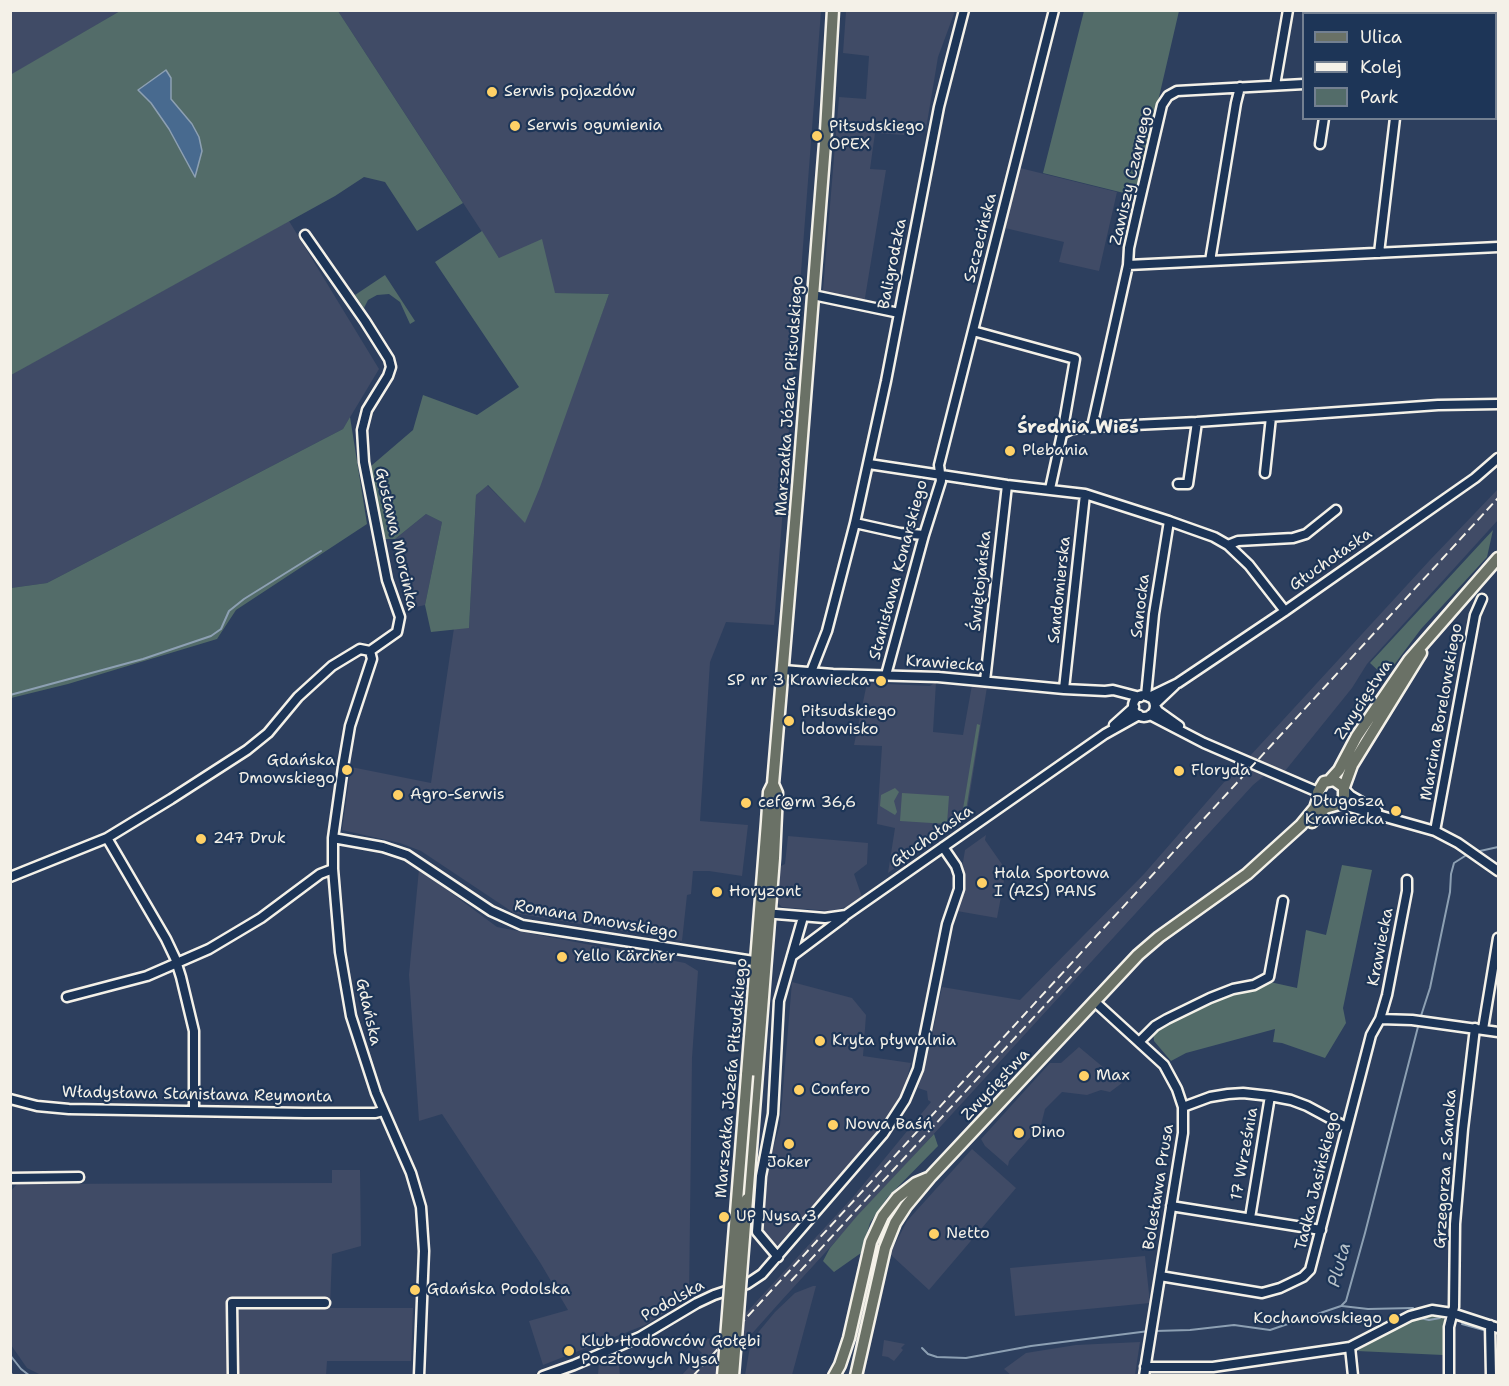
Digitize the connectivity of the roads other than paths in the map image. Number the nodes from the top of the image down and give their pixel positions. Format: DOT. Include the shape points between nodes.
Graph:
graph roads {
  1 [pos="833,10"];
  2 [pos="964,10"];
  3 [pos="1054,10"];
  4 [pos="1288,10"];
  5 [pos="1302,84"];
  6 [pos="1275,85"];
  7 [pos="1240,87"];
  8 [pos="1324,120"];
  9 [pos="1395,120"];
  10 [pos="1320,144"];
  11 [pos="305,234"];
  12 [pos="1498,247"];
  13 [pos="1379,253"];
  14 [pos="1210,261"];
  15 [pos="1128,265"];
  16 [pos="813,295"];
  17 [pos="899,313"];
  18 [pos="973,331"];
  19 [pos="1498,404"];
  20 [pos="1271,417"];
  21 [pos="1197,422"];
  22 [pos="1092,427"];
  23 [pos="1062,434"];
  24 [pos="1498,458"];
  25 [pos="869,464"];
  26 [pos="940,473"];
  27 [pos="1264,473"];
  28 [pos="1178,484"];
  29 [pos="1007,485"];
  30 [pos="1050,489"];
  31 [pos="1085,494"];
  32 [pos="1336,510"];
  33 [pos="1168,521"];
  34 [pos="855,524"];
  35 [pos="924,535"];
  36 [pos="1228,545"];
  37 [pos="1498,558"];
  38 [pos="1482,599"];
  39 [pos="1285,611"];
  40 [pos="1428,639"];
  41 [pos="370,651"];
  42 [pos="783,670"];
  43 [pos="811,672"];
  44 [pos="886,675"];
  45 [pos="985,681"];
  46 [pos="1064,689"];
  47 [pos="1105,691"];
  48 [pos="1149,700"];
  49 [pos="1134,707"];
  50 [pos="1150,715"];
  51 [pos="1139,716"];
  52 [pos="1186,732"];
  53 [pos="1105,734"];
  54 [pos="1330,780"];
  55 [pos="1344,788"];
  56 [pos="1318,794"];
  57 [pos="1334,805"];
  58 [pos="1385,816"];
  59 [pos="1435,831"];
  60 [pos="107,838"];
  61 [pos="333,838"];
  62 [pos="943,847"];
  63 [pos="333,869"];
  64 [pos="1498,871"];
  65 [pos="1247,874"];
  66 [pos="10,877"];
  67 [pos="1407,880"];
  68 [pos="1283,901"];
  69 [pos="765,914"];
  70 [pos="846,915"];
  71 [pos="803,917"];
  72 [pos="1498,938"];
  73 [pos="792,956"];
  74 [pos="762,962"];
  75 [pos="177,964"];
  76 [pos="67,998"];
  77 [pos="1094,1001"];
  78 [pos="1380,1019"];
  79 [pos="1479,1029"];
  80 [pos="1498,1032"];
  81 [pos="1139,1042"];
  82 [pos="752,1075"];
  83 [pos="1270,1096"];
  84 [pos="10,1099"];
  85 [pos="1183,1107"];
  86 [pos="194,1111"];
  87 [pos="383,1111"];
  88 [pos="1346,1127"];
  89 [pos="931,1176"];
  90 [pos="78,1177"];
  91 [pos="10,1178"];
  92 [pos="1171,1206"];
  93 [pos="1250,1218"];
  94 [pos="1321,1230"];
  95 [pos="778,1257"];
  96 [pos="1160,1276"];
  97 [pos="325,1304"];
  98 [pos="1452,1313"];
  99 [pos="1494,1326"];
  100 [pos="1350,1347"];
  101 [pos="1144,1371"];
  102 [pos="233,1376"];
  103 [pos="419,1376"];
  104 [pos="543,1376"];
  105 [pos="723,1376"];
  106 [pos="733,1376"];
  107 [pos="834,1376"];
  108 [pos="856,1376"];
  109 [pos="1353,1376"];
  110 [pos="1449,1376"];
  111 [pos="1491,1376"];
  1 -- 16 [label="main road, Marszałka Józefa Piłsudskiego"];
  2 -- 17 [label="street, Baligrodzka" via="939,107"];
  3 -- 18 [label="street, Szczecińska"];
  4 -- 6 [label="street"];
  5 -- 6 [label="street, Zawiszy Czarnego"];
  6 -- 7 [label="street, Zawiszy Czarnego"];
  7 -- 14 [label="street"];
  7 -- 15 [label="street, Zawiszy Czarnego" via="1178,91 1162,105"];
  8 -- 10 [label="street"];
  9 -- 13 [label="street"];
  11 -- 41 [label="street, Gustawa Morcinka" via="381,345 391,367 364,416 362,430 364,462 399,627"];
  12 -- 13 [label="street, Zawiszy Czarnego"];
  13 -- 14 [label="street, Zawiszy Czarnego"];
  14 -- 15 [label="street, Zawiszy Czarnego"];
  15 -- 22 [label="street, Zawiszy Czarnego"];
  16 -- 17 [label="street"];
  16 -- 42 [label="main road, Marszałka Józefa Piłsudskiego"];
  17 -- 25 [label="street, Baligrodzka"];
  18 -- 23 [label="street" via="1075,359"];
  18 -- 26 [label="street, Szczecińska"];
  19 -- 20 [label="street"];
  20 -- 21 [label="street"];
  20 -- 27 [label="street"];
  21 -- 22 [label="street"];
  21 -- 28 [label="street" via="1188,484"];
  22 -- 23 [label="street"];
  23 -- 30 [label="street"];
  24 -- 39 [label="street, Głuchołaska"];
  25 -- 26 [label="street"];
  25 -- 34 [label="street, Baligrodzka"];
  26 -- 29 [label="street"];
  26 -- 35 [label="street, Stanisława Konarskiego"];
  29 -- 30 [label="street"];
  29 -- 45 [label="street, Świętojańska"];
  30 -- 31 [label="street"];
  31 -- 33 [label="street"];
  31 -- 46 [label="street, Sandomierska"];
  32 -- 36 [label="street" via="1306,534"];
  33 -- 36 [label="street"];
  33 -- 48 [label="street, Sanocka" via="1156,603"];
  34 -- 35 [label="street"];
  34 -- 43 [label="street, Baligrodzka" via="827,631"];
  35 -- 44 [label="street, Stanisława Konarskiego"];
  36 -- 39 [label="street"];
  37 -- 40 [label="main road, Zwycięstwa"];
  38 -- 59 [label="street, Marcina Borelowskiego" via="1475,615"];
  39 -- 48 [label="street, Głuchołaska"];
  40 -- 54 [label="main road, Zwycięstwa" via="1403,668"];
  40 -- 55 [label="main road, Zwycięstwa" via="1352,765"];
  41 -- 60 [label="street, Gustawa Morcinka" via="360,649 332,666 253,746"];
  41 -- 61 [label="street, Gdańska" via="372,659 350,726"];
  42 -- 43 [label="street, Krawiecka"];
  42 -- 69 [label="main road, Marszałka Józefa Piłsudskiego" via="774,784 769,792"];
  43 -- 44 [label="street, Krawiecka"];
  44 -- 45 [label="street, Krawiecka"];
  45 -- 46 [label="street, Krawiecka"];
  46 -- 47 [label="street, Krawiecka"];
  47 -- 48 [label="street, Krawiecka"];
  47 -- 49 [label="street, Krawiecka"];
  48 -- 49 [label="street, Głuchołaska" via="1135,700"];
  48 -- 50 [label="street"];
  48 -- 52 [label="street, Krawiecka"];
  49 -- 51 [label="street"];
  49 -- 53 [label="street, Głuchołaska"];
  50 -- 51 [label="street"];
  50 -- 52 [label="street, Krawiecka"];
  51 -- 53 [label="street, Głuchołaska"];
  52 -- 56 [label="street, Krawiecka"];
  53 -- 62 [label="street, Głuchołaska"];
  54 -- 55 [label="main road" via="1338,781"];
  54 -- 56 [label="main road" via="1323,783"];
  55 -- 57 [label="main road" via="1344,798"];
  55 -- 58 [label="street" via="1350,796"];
  56 -- 57 [label="main road" via="1323,802"];
  56 -- 65 [label="main road, Zwycięstwa" via="1315,807 1300,825"];
  57 -- 58 [label="street"];
  57 -- 65 [label="main road, Zwycięstwa" via="1320,813 1284,851"];
  58 -- 59 [label="street"];
  59 -- 64 [label="street"];
  60 -- 66 [label="street, Gustawa Morcinka"];
  60 -- 75 [label="street"];
  61 -- 63 [label="street, Gdańska"];
  61 -- 74 [label="street, Romana Dmowskiego" via="401,852 491,911 522,925"];
  62 -- 70 [label="street, Głuchołaska"];
  62 -- 95 [label="street, Podolska" via="956,866 959,889 947,924 916,1077 883,1134"];
  63 -- 75 [label="street" via="320,873 246,928"];
  63 -- 87 [label="street, Gdańska" via="340,952 351,1016"];
  65 -- 77 [label="main road, Zwycięstwa" via="1159,937"];
  67 -- 78 [label="street, Krawiecka"];
  68 -- 81 [label="street" via="1269,977 1210,998 1167,1019"];
  69 -- 71 [label="street"];
  69 -- 74 [label="main road, Marszałka Józefa Piłsudskiego"];
  70 -- 71 [label="street"];
  70 -- 73 [label="street"];
  71 -- 73 [label="street"];
  72 -- 79 [label="street, Grzegorza z Sanoka"];
  73 -- 95 [label="street" via="779,1001 773,1114 761,1176 757,1232"];
  74 -- 82 [label="main road, Marszałka Józefa Piłsudskiego"];
  75 -- 76 [label="street"];
  75 -- 86 [label="street" via="194,1031"];
  77 -- 81 [label="street, Bolesława Prusa"];
  77 -- 89 [label="main road, Zwycięstwa"];
  78 -- 79 [label="street"];
  78 -- 88 [label="street, Tadka Jasińskiego" via="1371,1035"];
  79 -- 80 [label="street"];
  79 -- 98 [label="street, Grzegorza z Sanoka" via="1463,1129"];
  81 -- 85 [label="street, Bolesława Prusa" via="1164,1065"];
  82 -- 105 [label="main road, Marszałka Józefa Piłsudskiego, bridge"];
  82 -- 106 [label="main road, Marszałka Józefa Piłsudskiego, bridge"];
  83 -- 85 [label="street" via="1228,1094"];
  83 -- 88 [label="street" via="1307,1106"];
  83 -- 93 [label="street, 17 Września"];
  84 -- 86 [label="street, Władysława Stanisława Reymonta" via="46,1107"];
  85 -- 92 [label="street, Bolesława Prusa" via="1183,1133"];
  86 -- 87 [label="street, Władysława Stanisława Reymonta"];
  87 -- 103 [label="street, Gdańska" via="411,1173 423,1217"];
  88 -- 94 [label="street, Tadka Jasińskiego"];
  89 -- 107 [label="main road" via="897,1198 870,1242 849,1338"];
  89 -- 108 [label="main road, Zwycięstwa" via="895,1223 885,1248"];
  90 -- 91 [label="street"];
  92 -- 93 [label="street, 17 Września"];
  92 -- 96 [label="street, Bolesława Prusa"];
  93 -- 94 [label="street, 17 Września"];
  94 -- 96 [label="street, Tadka Jasińskiego" via="1310,1270 1280,1288 1262,1293"];
  95 -- 104 [label="street, Podolska" via="747,1284 696,1303 640,1337"];
  96 -- 101 [label="street, Bolesława Prusa"];
  97 -- 102 [label="street" via="232,1303"];
  98 -- 99 [label="street"];
  98 -- 100 [label="street" via="1432,1310 1416,1314"];
  98 -- 110 [label="street, Grzegorza z Sanoka"];
  99 -- 111 [label="street"];
  100 -- 101 [label="street" via="1213,1366"];
  100 -- 109 [label="street"];
}
